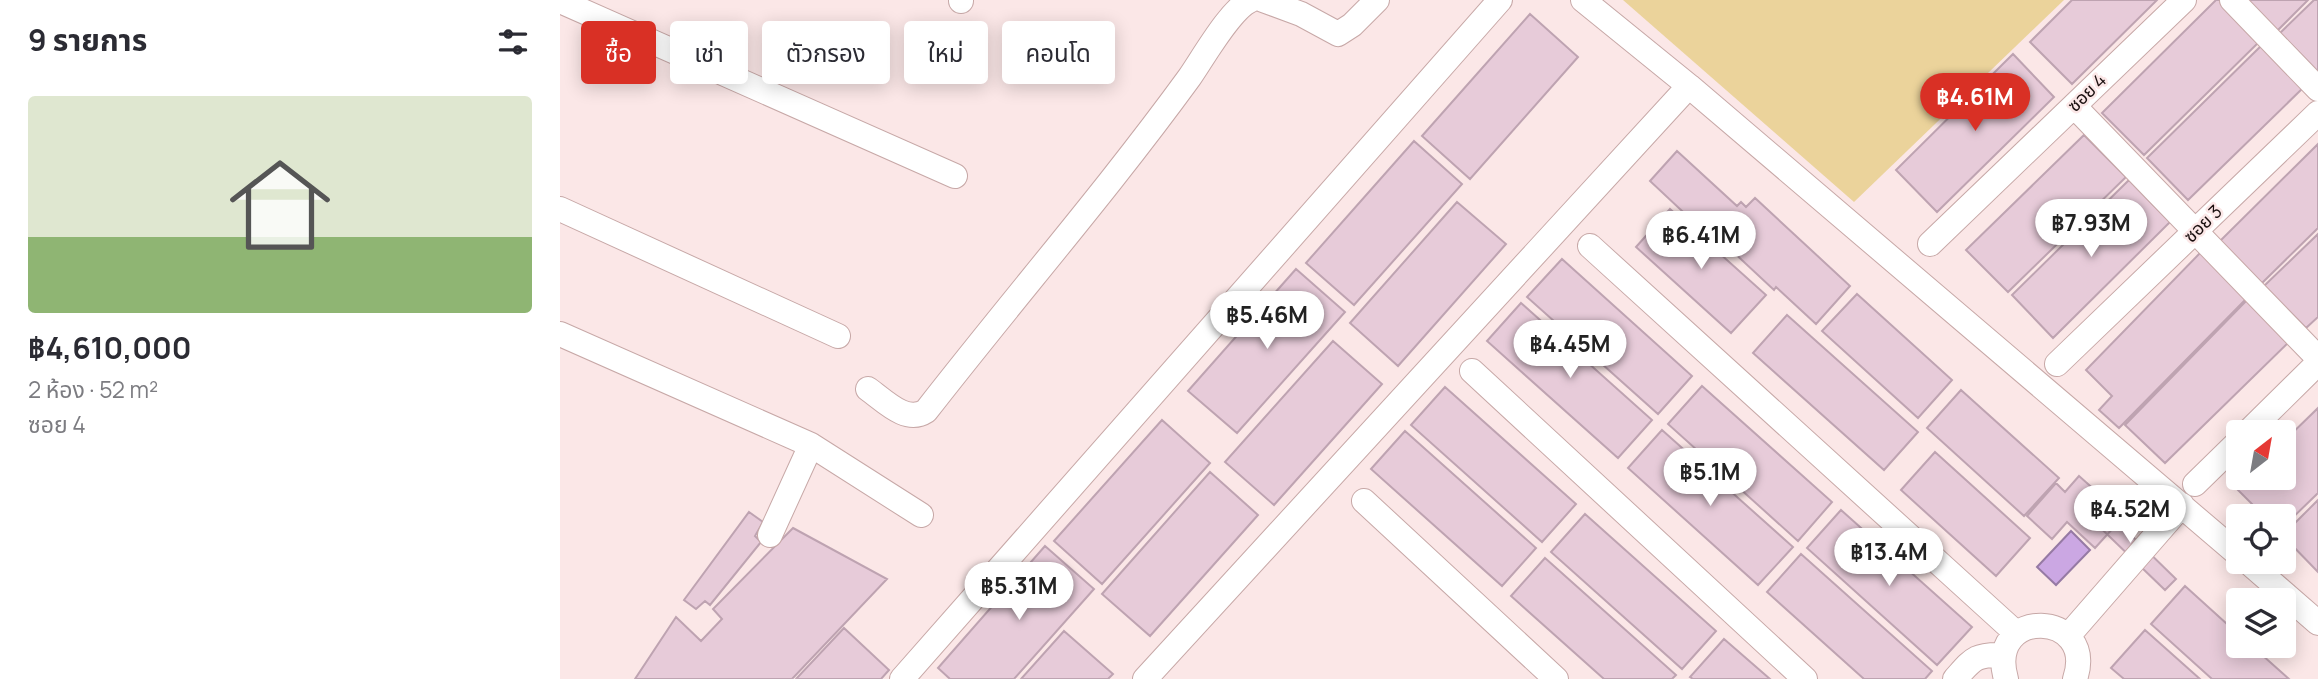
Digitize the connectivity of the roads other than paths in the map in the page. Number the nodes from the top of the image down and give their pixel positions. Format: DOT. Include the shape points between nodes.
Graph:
graph roads {
  1 [pos="1251,0"];
  2 [pos="1263,0"];
  3 [pos="1377,0"];
  4 [pos="1500,0"];
  5 [pos="1583,0"];
  6 [pos="2184,0"];
  7 [pos="2232,0"];
  8 [pos="560,1"];
  9 [pos="1689,86"];
  10 [pos="2318,89"];
  11 [pos="2074,106"];
  12 [pos="2318,113"];
  13 [pos="955,176"];
  14 [pos="560,209"];
  15 [pos="2195,231"];
  16 [pos="1930,244"];
  17 [pos="1590,246"];
  18 [pos="560,334"];
  19 [pos="838,336"];
  20 [pos="2318,360"];
  21 [pos="2057,364"];
  22 [pos="1472,371"];
  23 [pos="868,389"];
  24 [pos="2260,420"];
  25 [pos="811,445"];
  26 [pos="2226,455"];
  27 [pos="2189,494"];
  28 [pos="1364,501"];
  29 [pos="921,515"];
  30 [pos="770,535"];
  31 [pos="2226,539"];
  32 [pos="2262,574"];
  33 [pos="2318,623"];
  34 [pos="2016,633"];
  35 [pos="2068,636"];
  36 [pos="2005,667"];
  37 [pos="902,679"];
  38 [pos="1145,679"];
  39 [pos="1556,679"];
  40 [pos="1805,679"];
  41 [pos="1955,679"];
  42 [pos="2075,679"];
  1 -- 23 [label="street" via="1232,16 1175,96 926,411 906,415"];
  2 -- 3 [label="street" via="1338,34"];
  4 -- 37 [label="street"];
  5 -- 9 [label="street"];
  6 -- 11 [label="street, ซอย 4"];
  7 -- 10 [label="street"];
  8 -- 13 [label="street"];
  9 -- 27 [label="street"];
  9 -- 38 [label="street"];
  11 -- 15 [label="street"];
  11 -- 16 [label="street, ซอย 4"];
  12 -- 15 [label="street, ซอย 3"];
  14 -- 19 [label="street"];
  15 -- 20 [label="street"];
  15 -- 21 [label="street, ซอย 3"];
  17 -- 34 [label="street"];
  18 -- 25 [label="street"];
  20 -- 24 [label="street"];
  22 -- 40 [label="street"];
  25 -- 29 [label="street"];
  25 -- 30 [label="street"];
  26 -- 27 [label="street"];
  27 -- 31 [label="street"];
  27 -- 35 [label="street"];
  28 -- 39 [label="street"];
  32 -- 33 [label="street"];
  34 -- 35 [label="street" via="2039,624"];
  34 -- 36 [label="street" via="2008,643"];
  35 -- 42 [label="street" via="2078,653"];
  36 -- 41 [label="street" via="1983,655"];
}
